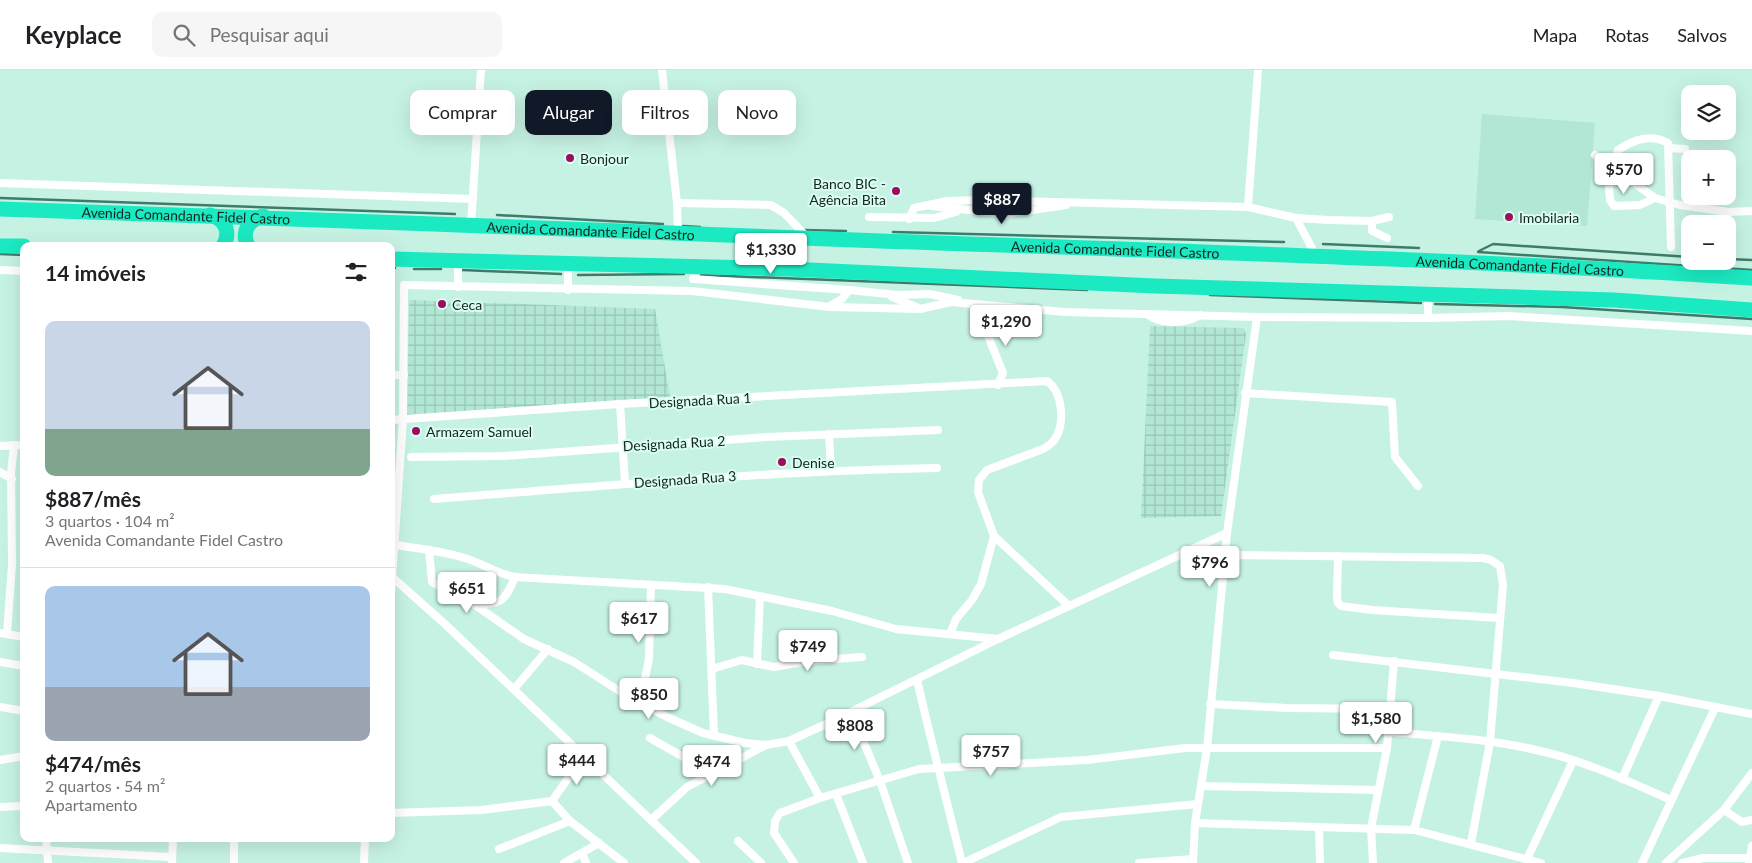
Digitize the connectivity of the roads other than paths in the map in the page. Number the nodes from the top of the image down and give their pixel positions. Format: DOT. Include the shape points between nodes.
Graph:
graph roads {
  1 [pos="480,70"];
  2 [pos="662,70"];
  3 [pos="1258,70"];
  4 [pos="1669,148"];
  5 [pos="1685,149"];
  6 [pos="1595,155"];
  7 [pos="1616,168"];
  8 [pos="0,183"];
  9 [pos="1655,198"];
  10 [pos="473,199"];
  11 [pos="1079,202"];
  12 [pos="1668,202"];
  13 [pos="677,203"];
  14 [pos="924,205"];
  15 [pos="1248,207"];
  16 [pos="0,210"];
  17 [pos="961,211"];
  18 [pos="1752,211"];
  19 [pos="209,215"];
  20 [pos="265,216"];
  21 [pos="869,217"];
  22 [pos="1389,217"];
  23 [pos="1296,218"];
  24 [pos="909,219"];
  25 [pos="1372,221"];
  26 [pos="471,224"];
  27 [pos="678,232"];
  28 [pos="808,238"];
  29 [pos="1387,238"];
  30 [pos="224,242"];
  31 [pos="247,242"];
  32 [pos="0,246"];
  33 [pos="20,246"];
  34 [pos="1671,247"];
  35 [pos="1315,254"];
  36 [pos="395,259"];
  37 [pos="458,260"];
  38 [pos="568,263"];
  39 [pos="0,270"];
  40 [pos="20,271"];
  41 [pos="692,273"];
  42 [pos="1752,278"];
  43 [pos="458,287"];
  44 [pos="568,290"];
  45 [pos="848,290"];
  46 [pos="692,291"];
  47 [pos="1428,294"];
  48 [pos="888,295"];
  49 [pos="976,306"];
  50 [pos="830,307"];
  51 [pos="920,309"];
  52 [pos="1752,310"];
  53 [pos="1257,317"];
  54 [pos="1428,318"];
  55 [pos="1752,331"];
  56 [pos="395,375"];
  57 [pos="404,375"];
  58 [pos="998,385"];
  59 [pos="1245,393"];
  60 [pos="620,404"];
  61 [pos="403,419"];
  62 [pos="395,420"];
  63 [pos="938,430"];
  64 [pos="829,434"];
  65 [pos="14,445"];
  66 [pos="20,445"];
  67 [pos="0,446"];
  68 [pos="623,446"];
  69 [pos="411,457"];
  70 [pos="937,468"];
  71 [pos="831,470"];
  72 [pos="0,472"];
  73 [pos="12,479"];
  74 [pos="624,483"];
  75 [pos="1418,486"];
  76 [pos="434,499"];
  77 [pos="1227,533"];
  78 [pos="994,536"];
  79 [pos="396,545"];
  80 [pos="429,550"];
  81 [pos="395,553"];
  82 [pos="1224,555"];
  83 [pos="1338,556"];
  84 [pos="515,577"];
  85 [pos="395,579"];
  86 [pos="651,586"];
  87 [pos="708,587"];
  88 [pos="760,596"];
  89 [pos="475,605"];
  90 [pos="1069,606"];
  91 [pos="1499,618"];
  92 [pos="3,634"];
  93 [pos="950,634"];
  94 [pos="20,636"];
  95 [pos="998,639"];
  96 [pos="548,650"];
  97 [pos="1333,655"];
  98 [pos="862,657"];
  99 [pos="1394,661"];
  100 [pos="0,662"];
  101 [pos="757,664"];
  102 [pos="20,665"];
  103 [pos="712,669"];
  104 [pos="1497,675"];
  105 [pos="917,680"];
  106 [pos="514,690"];
  107 [pos="1659,696"];
  108 [pos="640,703"];
  109 [pos="1210,704"];
  110 [pos="0,707"];
  111 [pos="20,708"];
  112 [pos="1390,708"];
  113 [pos="1715,708"];
  114 [pos="851,712"];
  115 [pos="1752,714"];
  116 [pos="1389,732"];
  117 [pos="714,735"];
  118 [pos="1438,736"];
  119 [pos="650,738"];
  120 [pos="789,741"];
  121 [pos="1490,742"];
  122 [pos="766,745"];
  123 [pos="1207,748"];
  124 [pos="1387,748"];
  125 [pos="20,757"];
  126 [pos="583,757"];
  127 [pos="0,760"];
  128 [pos="1573,761"];
  129 [pos="936,766"];
  130 [pos="1752,773"];
  131 [pos="709,776"];
  132 [pos="1622,779"];
  133 [pos="880,781"];
  134 [pos="1200,786"];
  135 [pos="1377,790"];
  136 [pos="836,794"];
  137 [pos="820,798"];
  138 [pos="1671,800"];
  139 [pos="552,801"];
  140 [pos="1198,804"];
  141 [pos="20,806"];
  142 [pos="1,807"];
  143 [pos="1724,810"];
  144 [pos="395,813"];
  145 [pos="651,820"];
  146 [pos="1752,820"];
  147 [pos="570,821"];
  148 [pos="1195,823"];
  149 [pos="1319,827"];
  150 [pos="1371,828"];
  151 [pos="1414,830"];
  152 [pos="738,841"];
  153 [pos="46,842"];
  154 [pos="173,842"];
  155 [pos="234,842"];
  156 [pos="365,842"];
  157 [pos="599,842"];
  158 [pos="1471,844"];
  159 [pos="1752,846"];
  160 [pos="0,848"];
  161 [pos="499,849"];
  162 [pos="47,850"];
  163 [pos="582,853"];
  164 [pos="1527,859"];
  165 [pos="172,860"];
  166 [pos="790,861"];
  167 [pos="1193,861"];
  168 [pos="1750,861"];
  169 [pos="48,863"];
  170 [pos="234,863"];
  171 [pos="364,863"];
  172 [pos="564,863"];
  173 [pos="586,863"];
  174 [pos="624,863"];
  175 [pos="696,863"];
  176 [pos="761,863"];
  177 [pos="863,863"];
  178 [pos="908,863"];
  179 [pos="962,863"];
  180 [pos="1140,863"];
  181 [pos="1320,863"];
  182 [pos="1374,863"];
  183 [pos="1541,863"];
  184 [pos="1642,863"];
  185 [pos="1666,863"];
  186 [pos="1682,863"];
  1 -- 10 [label="street"];
  2 -- 13 [label="street"];
  3 -- 15 [label="street"];
  4 -- 5 [label="street"];
  4 -- 7 [label="street" via="1668,142 1652,136 1635,141 1618,150"];
  4 -- 12 [label="street"];
  6 -- 7 [label="street"];
  7 -- 9 [label="street"];
  7 -- 9 [label="street" via="1610,176 1609,188 1614,206 1640,205"];
  8 -- 10 [label="street"];
  9 -- 12 [label="street"];
  10 -- 26 [label="street"];
  11 -- 14 [label="street" via="980,200"];
  11 -- 15 [label="street"];
  11 -- 17 [label="street" via="1006,214"];
  12 -- 18 [label="street" via="1728,212"];
  12 -- 34 [label="street" via="1672,223"];
  13 -- 27 [label="street"];
  13 -- 28 [label="street" via="771,205"];
  14 -- 17 [label="street"];
  14 -- 24 [label="street" via="914,208"];
  15 -- 23 [label="street"];
  16 -- 19 [label="highway, Avenida Comandante Fidel Castro"];
  17 -- 24 [label="street" via="934,218"];
  19 -- 20 [label="highway, Avenida Comandante Fidel Castro"];
  19 -- 30 [label="highway" via="225,225"];
  20 -- 26 [label="highway, Avenida Comandante Fidel Castro"];
  20 -- 31 [label="highway" via="253,220 247,227"];
  21 -- 24 [label="street"];
  22 -- 25 [label="street"];
  23 -- 25 [label="street"];
  23 -- 35 [label="street"];
  25 -- 29 [label="street" via="1372,231"];
  26 -- 27 [label="highway, Avenida Comandante Fidel Castro"];
  27 -- 28 [label="highway, Avenida Comandante Fidel Castro"];
  28 -- 35 [label="highway, Avenida Comandante Fidel Castro"];
  32 -- 33 [label="highway"];
  35 -- 42 [label="highway, Avenida Comandante Fidel Castro"];
  36 -- 37 [label="highway"];
  37 -- 38 [label="highway"];
  37 -- 43 [label="street"];
  38 -- 41 [label="highway"];
  38 -- 44 [label="street"];
  39 -- 40 [label="street"];
  41 -- 45 [label="street"];
  41 -- 46 [label="street"];
  41 -- 47 [label="highway"];
  43 -- 44 [label="street"];
  43 -- 57 [label="street" via="404,285"];
  44 -- 46 [label="street"];
  45 -- 48 [label="street"];
  45 -- 50 [label="street"];
  46 -- 50 [label="street"];
  47 -- 52 [label="highway" via="1614,300"];
  47 -- 54 [label="street"];
  48 -- 49 [label="street" via="946,296"];
  48 -- 51 [label="street"];
  49 -- 51 [label="street" via="951,302"];
  49 -- 53 [label="street" via="1065,312"];
  49 -- 58 [label="street" via="1003,373"];
  50 -- 51 [label="street"];
  53 -- 54 [label="street"];
  53 -- 59 [label="street"];
  54 -- 55 [label="street" via="1522,317"];
  56 -- 57 [label="street"];
  57 -- 61 [label="street"];
  58 -- 60 [label="street, Designada Rua 1"];
  58 -- 78 [label="street, Designada Rua 1" via="1047,381 1056,390 1060,422 1059,432 1051,444 987,470 980,476 978,492"];
  59 -- 75 [label="street" via="1389,400 1392,402 1395,458"];
  59 -- 77 [label="street"];
  60 -- 61 [label="street, Designada Rua 1"];
  60 -- 68 [label="street"];
  61 -- 62 [label="street, Designada Rua 1"];
  61 -- 79 [label="street"];
  63 -- 64 [label="street, Designada Rua 2"];
  64 -- 68 [label="street, Designada Rua 2"];
  64 -- 71 [label="street"];
  65 -- 66 [label="street"];
  65 -- 67 [label="street"];
  65 -- 73 [label="street"];
  68 -- 69 [label="street, Designada Rua 2" via="502,456"];
  68 -- 74 [label="street"];
  70 -- 71 [label="street, Designada Rua 3"];
  71 -- 74 [label="street, Designada Rua 3"];
  72 -- 73 [label="street"];
  73 -- 92 [label="street" via="12,564"];
  74 -- 76 [label="street, Designada Rua 3"];
  77 -- 82 [label="street"];
  77 -- 90 [label="street"];
  78 -- 90 [label="street"];
  78 -- 93 [label="street" via="981,584"];
  79 -- 80 [label="street"];
  79 -- 81 [label="street"];
  80 -- 84 [label="street" via="471,560"];
  80 -- 89 [label="street" via="432,582"];
  82 -- 83 [label="street"];
  82 -- 109 [label="street"];
  83 -- 91 [label="street" via="1337,597 1341,606"];
  83 -- 91 [label="street" via="1491,560 1500,566 1503,576"];
  84 -- 86 [label="street"];
  84 -- 89 [label="street" via="502,601"];
  85 -- 106 [label="street"];
  86 -- 87 [label="street"];
  86 -- 108 [label="street" via="650,653"];
  87 -- 88 [label="street"];
  87 -- 103 [label="street"];
  88 -- 93 [label="street" via="889,627"];
  88 -- 101 [label="street"];
  89 -- 96 [label="street" via="496,622"];
  90 -- 95 [label="street"];
  91 -- 104 [label="street"];
  92 -- 94 [label="street"];
  93 -- 95 [label="street"];
  95 -- 105 [label="street"];
  96 -- 106 [label="street"];
  96 -- 108 [label="street" via="580,665"];
  97 -- 99 [label="street"];
  98 -- 101 [label="street" via="808,660 783,667"];
  99 -- 104 [label="street"];
  99 -- 112 [label="street"];
  100 -- 102 [label="street"];
  101 -- 103 [label="street" via="736,661"];
  103 -- 117 [label="street"];
  104 -- 107 [label="street"];
  104 -- 121 [label="street"];
  105 -- 114 [label="street"];
  105 -- 129 [label="street"];
  106 -- 126 [label="street"];
  107 -- 113 [label="street"];
  107 -- 132 [label="street"];
  108 -- 117 [label="street"];
  109 -- 112 [label="street"];
  109 -- 123 [label="street"];
  110 -- 111 [label="street"];
  112 -- 116 [label="street"];
  113 -- 115 [label="street"];
  113 -- 138 [label="street"];
  114 -- 120 [label="street"];
  114 -- 133 [label="street"];
  116 -- 118 [label="street"];
  116 -- 124 [label="street"];
  117 -- 122 [label="street"];
  118 -- 121 [label="street"];
  118 -- 151 [label="street"];
  119 -- 131 [label="street" via="692,762"];
  120 -- 122 [label="street"];
  120 -- 137 [label="street"];
  121 -- 128 [label="street" via="1538,750"];
  121 -- 158 [label="street"];
  122 -- 131 [label="street"];
  123 -- 124 [label="street"];
  123 -- 129 [label="street" via="1087,760"];
  123 -- 134 [label="street"];
  124 -- 135 [label="street"];
  125 -- 127 [label="street"];
  126 -- 139 [label="street"];
  126 -- 145 [label="street"];
  128 -- 132 [label="street"];
  128 -- 164 [label="street"];
  129 -- 133 [label="street"];
  129 -- 179 [label="street"];
  130 -- 143 [label="street"];
  131 -- 145 [label="street" via="687,788"];
  132 -- 138 [label="street"];
  133 -- 136 [label="street"];
  133 -- 178 [label="street"];
  134 -- 135 [label="street"];
  134 -- 140 [label="street"];
  135 -- 150 [label="street"];
  136 -- 137 [label="street"];
  136 -- 177 [label="street"];
  137 -- 166 [label="street" via="780,813 775,821 774,833"];
  138 -- 184 [label="street"];
  139 -- 144 [label="street" via="482,810"];
  139 -- 147 [label="street"];
  140 -- 148 [label="street"];
  140 -- 179 [label="street" via="1061,817"];
  141 -- 142 [label="street"];
  143 -- 146 [label="street" via="1742,822"];
  143 -- 185 [label="street"];
  145 -- 175 [label="street"];
  147 -- 157 [label="street"];
  147 -- 161 [label="street"];
  148 -- 149 [label="street"];
  148 -- 167 [label="street"];
  149 -- 150 [label="street"];
  149 -- 181 [label="street"];
  150 -- 151 [label="street"];
  150 -- 182 [label="street"];
  151 -- 158 [label="street"];
  152 -- 176 [label="street"];
  153 -- 162 [label="street"];
  154 -- 165 [label="street"];
  155 -- 170 [label="street"];
  156 -- 171 [label="street"];
  157 -- 163 [label="street"];
  157 -- 174 [label="street"];
  158 -- 164 [label="street"];
  159 -- 168 [label="street"];
  160 -- 162 [label="street"];
  162 -- 165 [label="street"];
  162 -- 169 [label="street"];
  163 -- 172 [label="street"];
  163 -- 173 [label="street"];
  164 -- 183 [label="street"];
  167 -- 180 [label="street"];
  168 -- 186 [label="street" via="1703,858"];
}
